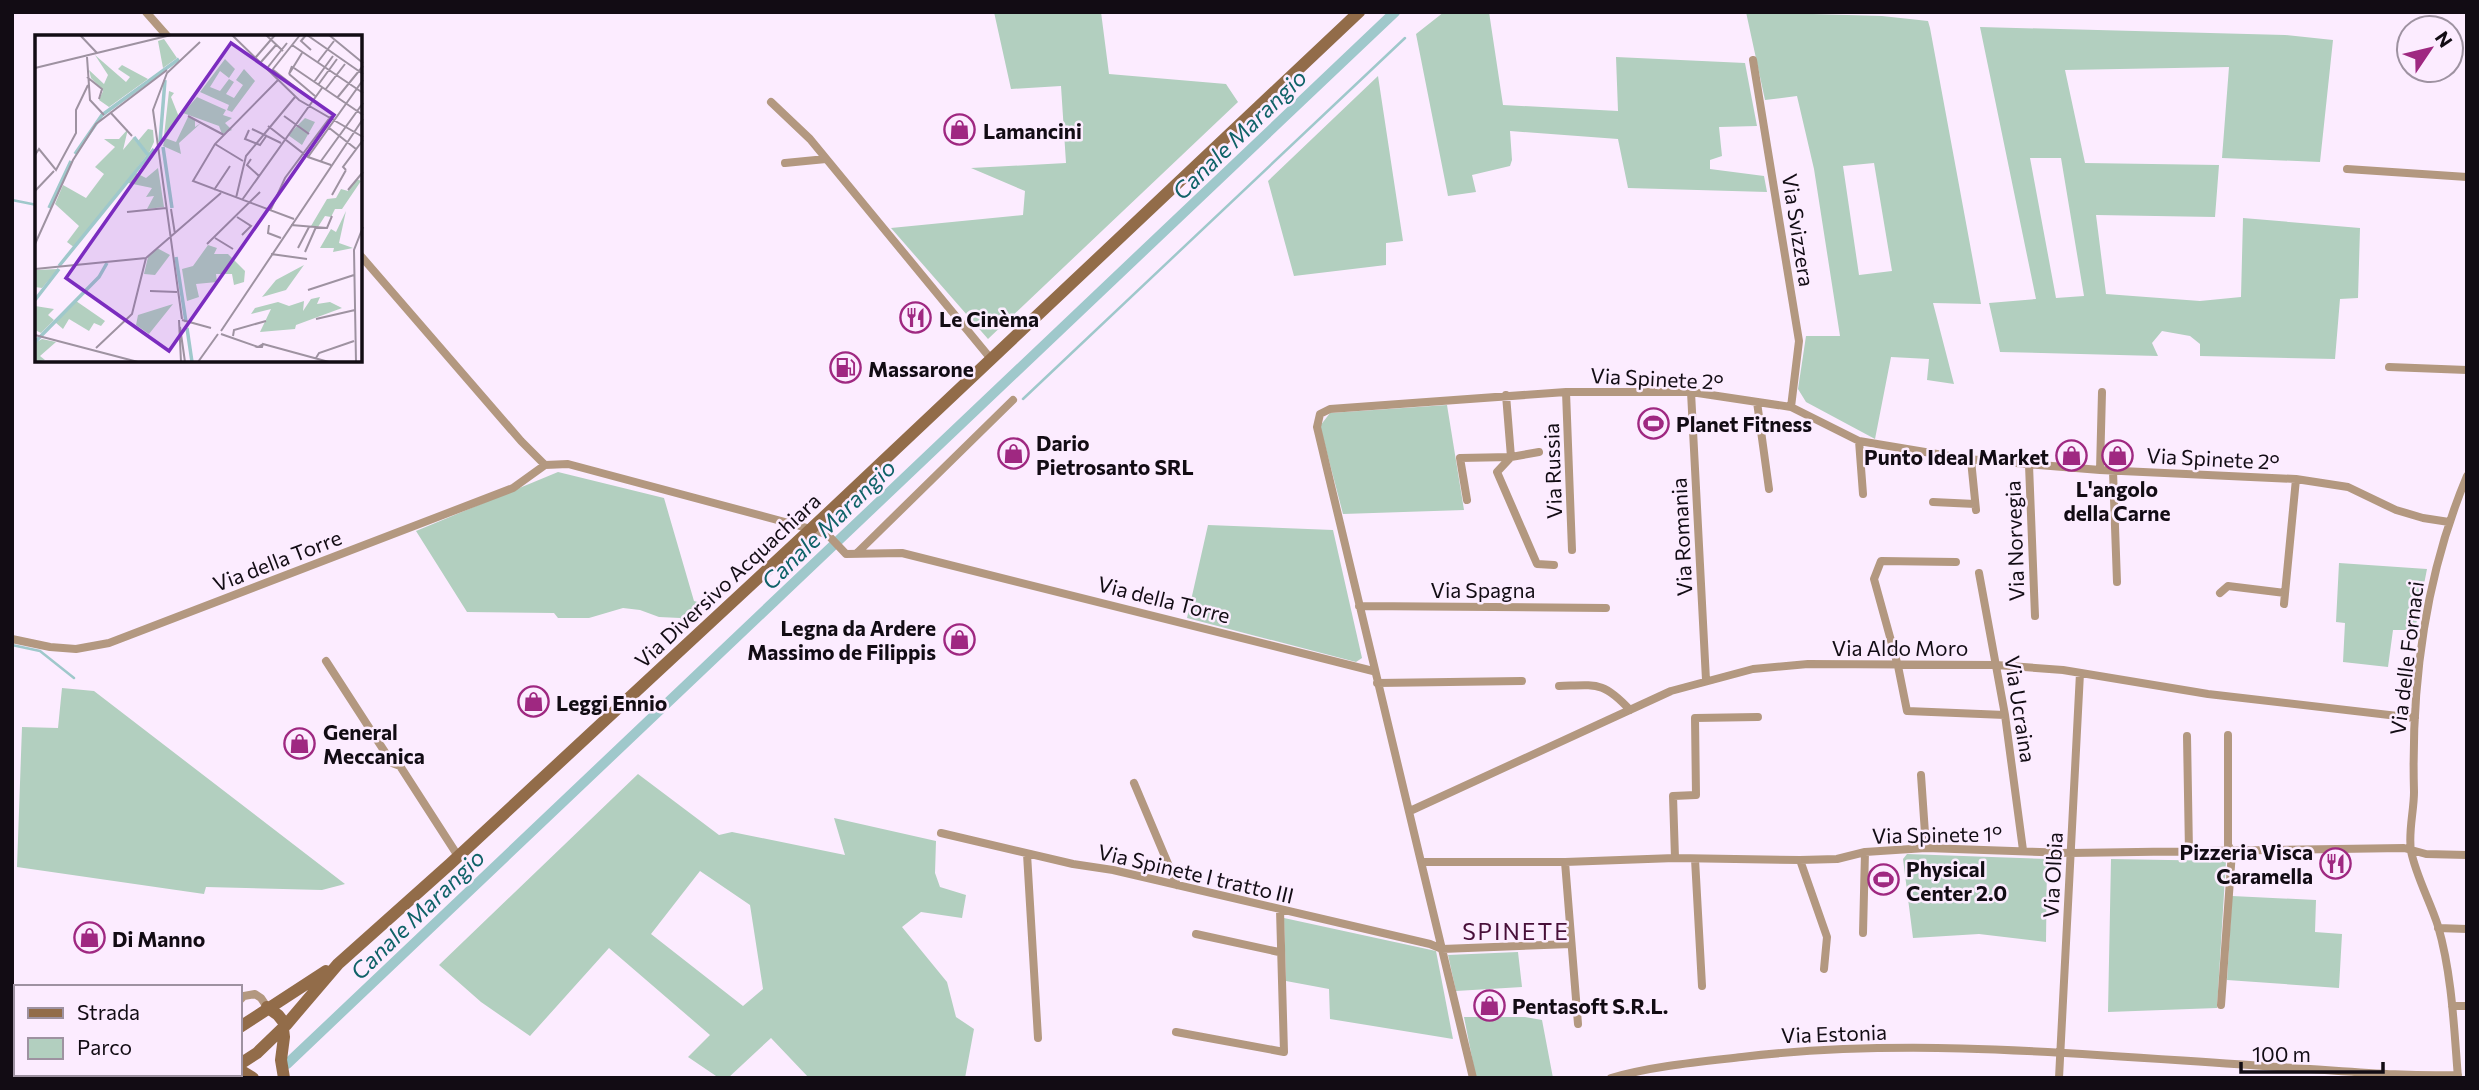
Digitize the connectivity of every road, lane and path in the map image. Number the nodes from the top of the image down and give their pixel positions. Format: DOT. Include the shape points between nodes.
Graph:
graph roads {
  1 [pos="146,12"];
  2 [pos="1359,12"];
  3 [pos="166,35"];
  4 [pos="1753,60"];
  5 [pos="771,102"];
  6 [pos="826,159"];
  7 [pos="785,163"];
  8 [pos="2347,169"];
  9 [pos="2467,177"];
  10 [pos="362,257"];
  11 [pos="991,359"];
  12 [pos="2389,367"];
  13 [pos="2467,370"];
  14 [pos="1566,391"];
  15 [pos="1691,392"];
  16 [pos="2102,392"];
  17 [pos="1507,395"];
  18 [pos="1013,400"];
  19 [pos="1757,402"];
  20 [pos="1791,407"];
  21 [pos="1859,441"];
  22 [pos="1539,452"];
  23 [pos="1511,457"];
  24 [pos="1971,460"];
  25 [pos="545,465"];
  26 [pos="2029,466"];
  27 [pos="2100,471"];
  28 [pos="2113,471"];
  29 [pos="2467,476"];
  30 [pos="2296,479"];
  31 [pos="1769,489"];
  32 [pos="1863,494"];
  33 [pos="1467,500"];
  34 [pos="1933,502"];
  35 [pos="2449,522"];
  36 [pos="811,529"];
  37 [pos="1572,550"];
  38 [pos="857,553"];
  39 [pos="1956,562"];
  40 [pos="1554,565"];
  41 [pos="1979,573"];
  42 [pos="2117,582"];
  43 [pos="2220,593"];
  44 [pos="2285,593"];
  45 [pos="2284,604"];
  46 [pos="1359,606"];
  47 [pos="1606,608"];
  48 [pos="2035,616"];
  49 [pos="12,639"];
  50 [pos="326,661"];
  51 [pos="1996,665"];
  52 [pos="1898,666"];
  53 [pos="1373,671"];
  54 [pos="2080,673"];
  55 [pos="1706,680"];
  56 [pos="1522,681"];
  57 [pos="1377,683"];
  58 [pos="1559,686"];
  59 [pos="1630,710"];
  60 [pos="2005,715"];
  61 [pos="1758,717"];
  62 [pos="2416,718"];
  63 [pos="2228,735"];
  64 [pos="2188,736"];
  65 [pos="1922,775"];
  66 [pos="1134,783"];
  67 [pos="1410,811"];
  68 [pos="941,833"];
  69 [pos="1926,848"];
  70 [pos="2023,850"];
  71 [pos="2411,850"];
  72 [pos="1865,852"];
  73 [pos="2189,852"];
  74 [pos="2231,852"];
  75 [pos="2070,853"];
  76 [pos="1027,854"];
  77 [pos="2467,855"];
  78 [pos="458,856"];
  79 [pos="1675,858"];
  80 [pos="1695,859"];
  81 [pos="1800,860"];
  82 [pos="1422,862"];
  83 [pos="1565,862"];
  84 [pos="1177,885"];
  85 [pos="1280,910"];
  86 [pos="2438,928"];
  87 [pos="2467,929"];
  88 [pos="1863,933"];
  89 [pos="1196,934"];
  90 [pos="1571,944"];
  91 [pos="1442,950"];
  92 [pos="1279,951"];
  93 [pos="338,964"];
  94 [pos="1824,969"];
  95 [pos="1702,986"];
  96 [pos="242,998"];
  97 [pos="2221,1004"];
  98 [pos="2452,1006"];
  99 [pos="2467,1006"];
  100 [pos="267,1007"];
  101 [pos="1578,1024"];
  102 [pos="242,1026"];
  103 [pos="284,1027"];
  104 [pos="1176,1032"];
  105 [pos="1038,1038"];
  106 [pos="2060,1052"];
  107 [pos="242,1065"];
  108 [pos="2366,1075"];
  109 [pos="2458,1076"];
  110 [pos="284,1078"];
  111 [pos="1473,1078"];
  112 [pos="1611,1078"];
  113 [pos="2059,1078"];
  1 -- 3 [label="street"];
  2 -- 11 [label="main road, Via Diversivo Acquachiara"];
  4 -- 20 [label="street, Via Svizzera" via="1799,341"];
  5 -- 6 [label="street"];
  6 -- 7 [label="street"];
  6 -- 11 [label="street"];
  8 -- 9 [label="street"];
  10 -- 25 [label="street"];
  11 -- 36 [label="main road, Via Diversivo Acquachiara"];
  12 -- 13 [label="street"];
  14 -- 15 [label="street, Via Spinete 2°"];
  14 -- 17 [label="street, Via Spinete 2°"];
  14 -- 37 [label="street, Via Russia"];
  15 -- 19 [label="street, Via Spinete 2°"];
  15 -- 55 [label="street, Via Romania"];
  16 -- 27 [label="street"];
  17 -- 23 [label="street"];
  17 -- 46 [label="street, Via Spinete 2°" via="1330,409 1320,414 1317,426"];
  18 -- 38 [label="street"];
  19 -- 20 [label="street, Via Spinete 2°"];
  19 -- 31 [label="street"];
  20 -- 21 [label="street, Via Spinete 2°"];
  21 -- 24 [label="street, Via Spinete 2°"];
  21 -- 32 [label="street"];
  22 -- 23 [label="street"];
  23 -- 33 [label="street" via="1460,458"];
  23 -- 40 [label="street" via="1497,472 1537,565"];
  24 -- 26 [label="street, Via Spinete 2°"];
  24 -- 34 [label="street" via="1976,507"];
  25 -- 36 [label="street, Via della Torre" via="568,464"];
  25 -- 49 [label="street, Via della Torre" via="513,488 109,643 76,649"];
  26 -- 27 [label="street, Via Spinete 2°"];
  26 -- 48 [label="street, Via Norvegia"];
  27 -- 28 [label="street, Via Spinete 2°"];
  28 -- 30 [label="street, Via Spinete 2°"];
  28 -- 42 [label="street"];
  29 -- 35 [label="street, Via delle Fornaci"];
  30 -- 35 [label="street, Via Spinete 2°" via="2348,487 2396,510"];
  30 -- 44 [label="street"];
  35 -- 62 [label="street, Via delle Fornaci" via="2423,632"];
  36 -- 38 [label="street, Via della Torre" via="828,535 846,554"];
  36 -- 78 [label="main road, Via Diversivo Acquachiara"];
  38 -- 53 [label="street, Via della Torre" via="902,553"];
  39 -- 52 [label="street" via="1881,561 1874,579"];
  41 -- 51 [label="street, Via Ucraina"];
  43 -- 44 [label="street" via="2228,586"];
  44 -- 45 [label="street"];
  46 -- 47 [label="street, Via Spagna"];
  46 -- 53 [label="street, Via Spinete 2°"];
  50 -- 78 [label="street"];
  51 -- 52 [label="street, Via Aldo Moro"];
  51 -- 54 [label="street, Via Aldo Moro"];
  51 -- 60 [label="street, Via Ucraina"];
  52 -- 55 [label="street, Via Aldo Moro" via="1808,664 1753,669"];
  52 -- 60 [label="street" via="1907,711"];
  53 -- 57 [label="street"];
  54 -- 62 [label="street, Via Aldo Moro" via="2208,694"];
  54 -- 75 [label="street, Via Olbia"];
  55 -- 59 [label="street, Via Aldo Moro"];
  56 -- 57 [label="street"];
  57 -- 67 [label="street"];
  58 -- 59 [label="street" via="1591,685 1612,691"];
  59 -- 67 [label="street, Via Aldo Moro"];
  60 -- 70 [label="street, Via Ucraina"];
  61 -- 79 [label="street" via="1695,718 1696,795 1673,796"];
  62 -- 71 [label="street, Via delle Fornaci"];
  63 -- 74 [label="street"];
  64 -- 73 [label="street"];
  65 -- 69 [label="street"];
  66 -- 84 [label="street"];
  67 -- 82 [label="street"];
  68 -- 76 [label="street, Via Spinete I tratto III"];
  69 -- 70 [label="street, Via Spinete 1°"];
  69 -- 72 [label="street, Via Spinete 1°"];
  70 -- 75 [label="street, Via Spinete 1°"];
  71 -- 74 [label="street, Via Spinete 1°"];
  71 -- 77 [label="street, Via Spinete 1°"];
  71 -- 86 [label="street"];
  72 -- 81 [label="street, Via Spinete 1°" via="1838,859"];
  72 -- 88 [label="street"];
  73 -- 74 [label="street, Via Spinete 1°"];
  73 -- 75 [label="street, Via Spinete 1°"];
  74 -- 97 [label="street"];
  75 -- 106 [label="street, Via Olbia"];
  76 -- 84 [label="street, Via Spinete I tratto III"];
  76 -- 105 [label="street"];
  78 -- 93 [label="main road, Via Diversivo Acquachiara"];
  79 -- 80 [label="street, Via Spinete 1°"];
  79 -- 83 [label="street, Via Spinete 1°"];
  80 -- 81 [label="street, Via Spinete 1°"];
  80 -- 95 [label="street"];
  81 -- 94 [label="street" via="1827,937"];
  82 -- 83 [label="street, Via Spinete 1°"];
  82 -- 91 [label="street"];
  83 -- 90 [label="street"];
  84 -- 85 [label="street, Via Spinete I tratto III"];
  85 -- 91 [label="street, Via Spinete I tratto III"];
  85 -- 92 [label="street"];
  86 -- 87 [label="street"];
  86 -- 98 [label="street"];
  89 -- 92 [label="street"];
  90 -- 91 [label="street"];
  90 -- 101 [label="street"];
  91 -- 111 [label="street"];
  92 -- 104 [label="street" via="1284,1052"];
  93 -- 100 [label="main road"];
  93 -- 103 [label="main road"];
  96 -- 100 [label="street" via="255,994"];
  98 -- 99 [label="street"];
  98 -- 109 [label="street"];
  100 -- 102 [label="main road"];
  100 -- 103 [label="main road"];
  103 -- 107 [label="main road"];
  103 -- 110 [label="main road"];
  106 -- 108 [label="street, Via Estonia"];
  106 -- 112 [label="street, Via Estonia" via="1792,1051 1687,1063"];
  106 -- 113 [label="street, Via Olbia"];
  108 -- 109 [label="street, Via Estonia"];
}
